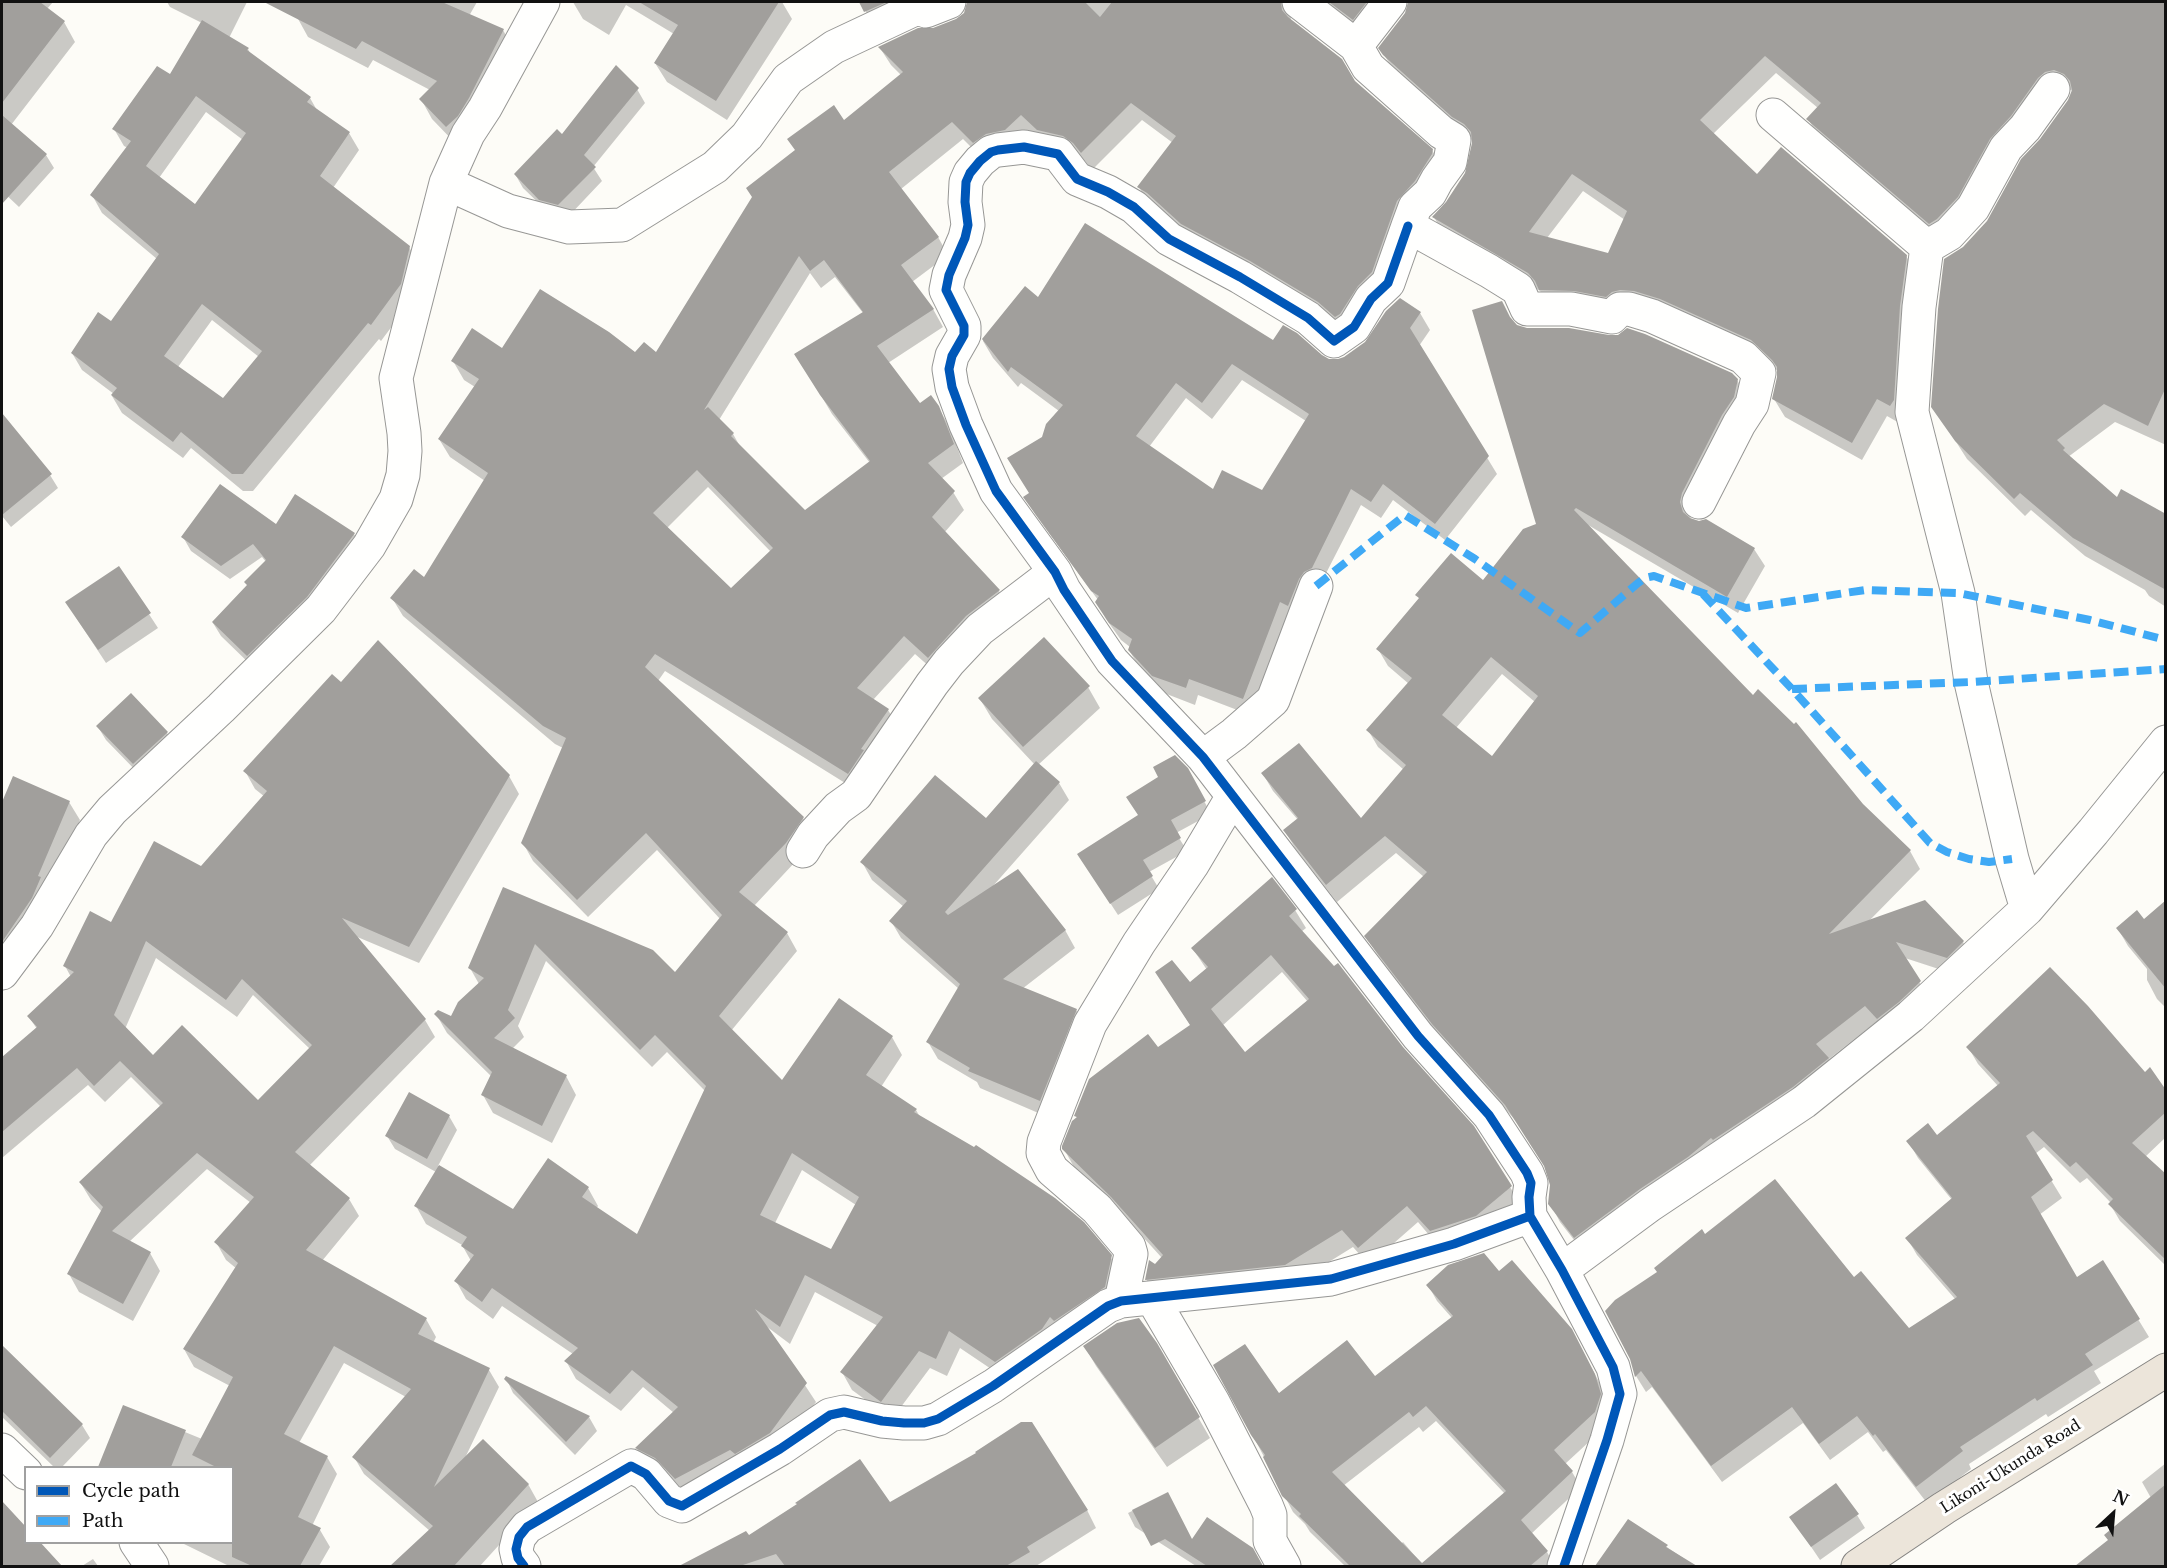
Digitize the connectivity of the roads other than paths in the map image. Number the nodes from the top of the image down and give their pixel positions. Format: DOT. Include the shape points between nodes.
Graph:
graph roads {
  1 [pos="543,2"];
  2 [pos="949,2"];
  3 [pos="1299,2"];
  4 [pos="1390,2"];
  5 [pos="915,5"];
  6 [pos="1356,46"];
  7 [pos="2053,89"];
  8 [pos="1773,115"];
  9 [pos="446,183"];
  10 [pos="1408,226"];
  11 [pos="1927,247"];
  12 [pos="1699,502"];
  13 [pos="1055,572"];
  14 [pos="1316,586"];
  15 [pos="2166,742"];
  16 [pos="1203,757"];
  17 [pos="1233,796"];
  18 [pos="803,851"];
  19 [pos="2027,909"];
  20 [pos="2,973"];
  21 [pos="1530,1216"];
  22 [pos="1562,1270"];
  23 [pos="1136,1299"];
  24 [pos="2166,1370"];
  25 [pos="2,1450"];
  26 [pos="24,1471"];
  27 [pos="137,1544"];
  28 [pos="152,1566"];
  29 [pos="524,1566"];
  30 [pos="1284,1566"];
  31 [pos="1564,1566"];
  32 [pos="1858,1566"];
  1 -- 9 [label="street" via="468,134"];
  2 -- 5 [label="street" via="926,11"];
  3 -- 6 [label="street"];
  4 -- 6 [label="street"];
  5 -- 9 [label="street" via="834,47 788,79 747,136 715,166 622,225 569,227 508,211"];
  6 -- 10 [label="street" via="1368,67 1454,140 1450,162 1430,194 1415,207"];
  7 -- 11 [label="street" via="2006,148 1973,208 1949,234"];
  8 -- 11 [label="street"];
  9 -- 20 [label="street" via="396,378 404,432 403,475 396,499 369,546 321,609 112,810 91,835 37,926"];
  10 -- 12 [label="street" via="1518,289 1527,309 1571,309 1612,317 1620,309 1629,309 1743,357 1759,373 1752,404"];
  10 -- 13 [label="street" via="1388,283 1371,299 1354,327 1334,341 1308,318 1169,238 1134,207 1077,179 1058,154 1024,147 991,152 980,161 966,182 968,225 946,284 964,326 949,369 952,387 996,491"];
  11 -- 19 [label="street" via="1912,412 1958,593 1971,682"];
  13 -- 16 [label="street" via="1112,661"];
  13 -- 18 [label="street" via="980,629 949,662 856,795 838,808"];
  14 -- 16 [label="street" via="1273,700"];
  15 -- 19 [label="street"];
  16 -- 17 [label="street"];
  17 -- 21 [label="street" via="1418,1036 1489,1116 1527,1173 1531,1183"];
  17 -- 23 [label="street" via="1090,1024 1044,1142 1043,1153 1052,1170 1098,1209 1129,1247"];
  19 -- 22 [label="street" via="1911,1016 1804,1102 1650,1205"];
  21 -- 22 [label="street"];
  21 -- 23 [label="street" via="1454,1244 1331,1279"];
  22 -- 31 [label="street" via="1613,1367 1620,1394"];
  23 -- 29 [label="street" via="1108,1305 993,1386 938,1419 904,1423 844,1412 830,1415 682,1506 669,1501 646,1474 631,1467 527,1527 516,1549"];
  23 -- 30 [label="street" via="1213,1402 1266,1505 1270,1542"];
  24 -- 32 [label="highway, Likoni-Ukunda Road"];
  25 -- 26 [label="street"];
  27 -- 28 [label="street"];
}
